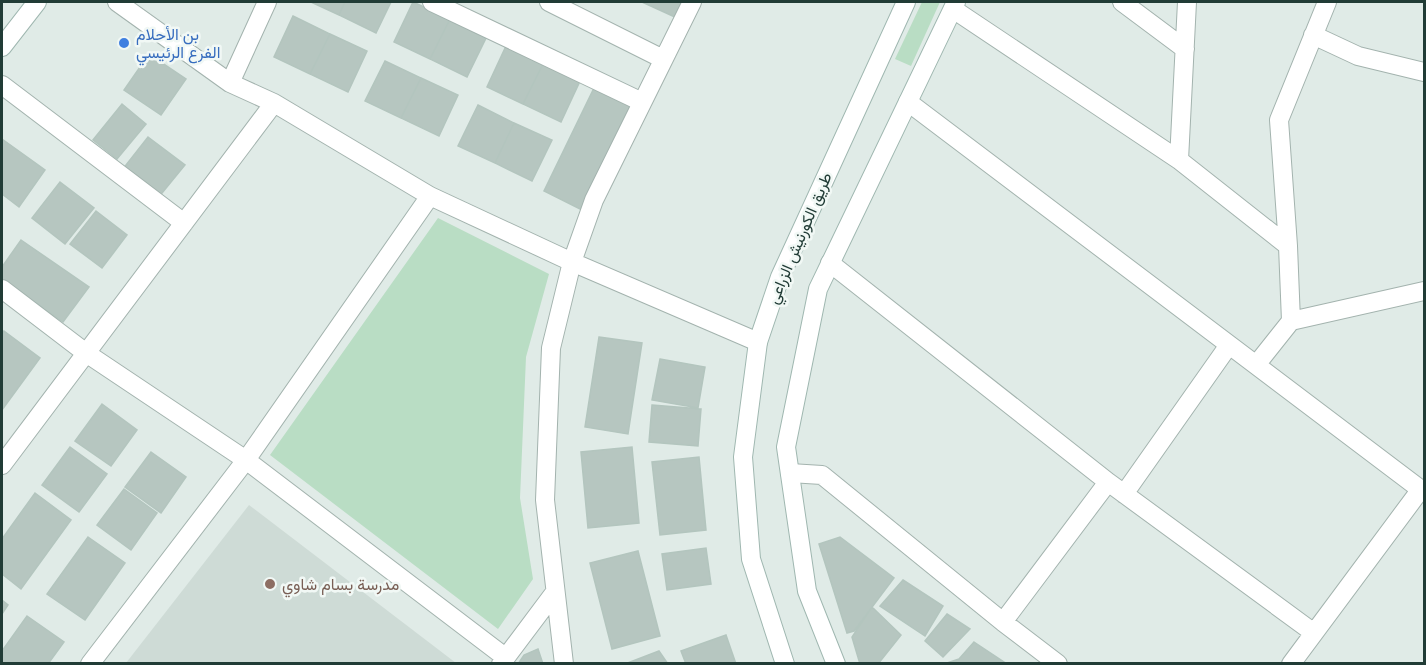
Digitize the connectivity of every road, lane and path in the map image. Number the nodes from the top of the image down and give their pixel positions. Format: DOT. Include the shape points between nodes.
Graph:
graph roads {
  1 [pos="37,2"];
  2 [pos="117,2"];
  3 [pos="267,2"];
  4 [pos="432,2"];
  5 [pos="549,2"];
  6 [pos="692,2"];
  7 [pos="906,2"];
  8 [pos="1122,2"];
  9 [pos="1187,2"];
  10 [pos="1327,2"];
  11 [pos="955,5"];
  12 [pos="1313,35"];
  13 [pos="2,47"];
  14 [pos="1185,49"];
  15 [pos="663,59"];
  16 [pos="1425,72"];
  17 [pos="230,82"];
  18 [pos="2,85"];
  19 [pos="642,102"];
  20 [pos="908,102"];
  21 [pos="274,104"];
  22 [pos="1179,160"];
  23 [pos="430,196"];
  24 [pos="184,223"];
  25 [pos="1288,246"];
  26 [pos="572,262"];
  27 [pos="830,263"];
  28 [pos="2,289"];
  29 [pos="1425,291"];
  30 [pos="1291,321"];
  31 [pos="758,342"];
  32 [pos="1229,345"];
  33 [pos="86,353"];
  34 [pos="1256,365"];
  35 [pos="246,460"];
  36 [pos="2,465"];
  37 [pos="790,473"];
  38 [pos="1108,483"];
  39 [pos="1423,491"];
  40 [pos="1124,494"];
  41 [pos="555,592"];
  42 [pos="1003,622"];
  43 [pos="1314,633"];
  44 [pos="503,660"];
  45 [pos="90,663"];
  46 [pos="564,663"];
  47 [pos="785,663"];
  48 [pos="836,663"];
  49 [pos="1058,663"];
  50 [pos="1291,663"];
  1 -- 13 [label="street"];
  2 -- 17 [label="street"];
  3 -- 17 [label="street"];
  4 -- 19 [label="street"];
  5 -- 15 [label="street"];
  6 -- 15 [label="street"];
  7 -- 31 [label="street, طريق الكورنيش الزراعي" via="780,277"];
  8 -- 14 [label="street"];
  9 -- 14 [label="street"];
  10 -- 12 [label="street"];
  11 -- 20 [label="street"];
  11 -- 22 [label="street"];
  12 -- 16 [label="street" via="1358,56"];
  12 -- 25 [label="street" via="1279,120"];
  14 -- 22 [label="street"];
  15 -- 19 [label="street"];
  17 -- 21 [label="street"];
  18 -- 24 [label="street"];
  19 -- 26 [label="street" via="594,200"];
  20 -- 27 [label="street"];
  20 -- 32 [label="street"];
  21 -- 23 [label="street"];
  21 -- 24 [label="street"];
  22 -- 25 [label="street"];
  23 -- 26 [label="street"];
  23 -- 35 [label="street"];
  24 -- 33 [label="street"];
  25 -- 30 [label="street"];
  26 -- 31 [label="street"];
  26 -- 41 [label="street" via="551,348 545,500"];
  27 -- 37 [label="street" via="818,289 786,447"];
  27 -- 38 [label="street"];
  28 -- 33 [label="street"];
  29 -- 30 [label="street"];
  30 -- 34 [label="street"];
  31 -- 47 [label="street, طريق الكورنيش الزراعي" via="743,458 749,536 751,559"];
  32 -- 34 [label="street"];
  32 -- 40 [label="street"];
  33 -- 35 [label="street"];
  33 -- 36 [label="street"];
  34 -- 39 [label="street"];
  35 -- 44 [label="street"];
  35 -- 45 [label="street"];
  37 -- 42 [label="street" via="822,475"];
  37 -- 48 [label="street" via="807,591"];
  38 -- 40 [label="street"];
  38 -- 42 [label="street"];
  39 -- 43 [label="street"];
  40 -- 43 [label="street"];
  41 -- 44 [label="street"];
  41 -- 46 [label="street"];
  42 -- 49 [label="street"];
  43 -- 50 [label="street"];
}
